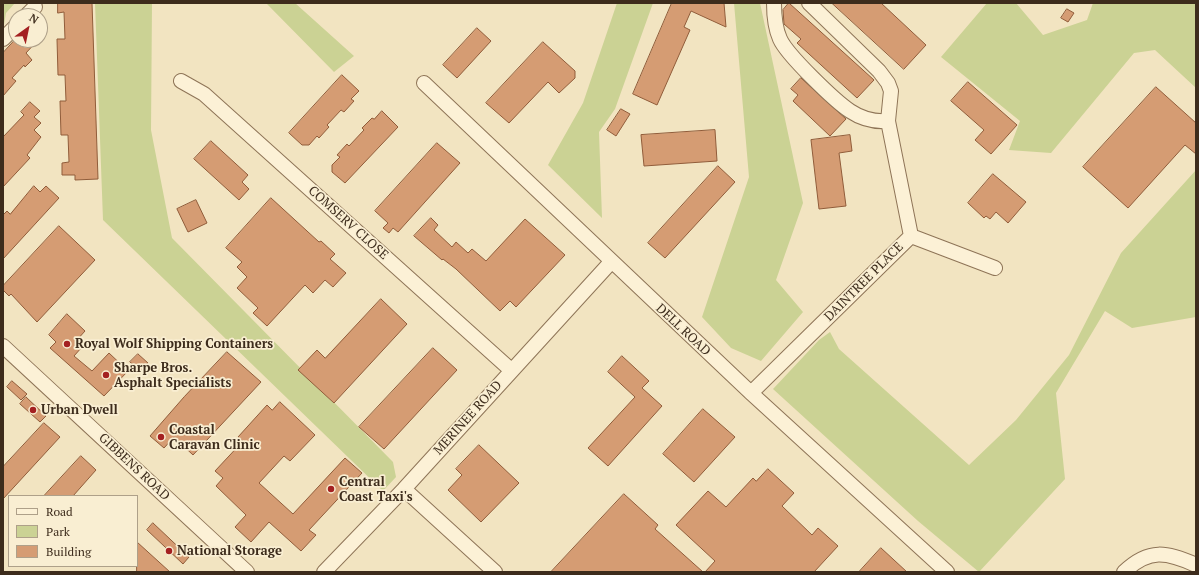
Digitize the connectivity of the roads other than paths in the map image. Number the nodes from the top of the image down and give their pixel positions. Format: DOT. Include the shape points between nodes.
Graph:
graph roads {
  1 [pos="774,3"];
  2 [pos="809,3"];
  3 [pos="180,82"];
  4 [pos="424,83"];
  5 [pos="888,122"];
  6 [pos="911,236"];
  7 [pos="611,262"];
  8 [pos="995,268"];
  9 [pos="3,346"];
  10 [pos="511,370"];
  11 [pos="751,393"];
  12 [pos="404,489"];
  13 [pos="1196,565"];
  14 [pos="247,572"];
  15 [pos="324,572"];
  16 [pos="495,572"];
  17 [pos="947,572"];
  18 [pos="1124,572"];
  1 -- 5 [label="street" via="779,38 788,51 851,112 870,120"];
  2 -- 5 [label="street, DAINTREE PLACE" via="879,71 888,83 891,100"];
  3 -- 10 [label="street, COMSERV CLOSE" via="204,94"];
  4 -- 7 [label="street, DELL ROAD"];
  5 -- 6 [label="street, DAINTREE PLACE"];
  6 -- 8 [label="street"];
  6 -- 11 [label="street, DAINTREE PLACE"];
  7 -- 10 [label="street, MERINEE ROAD"];
  7 -- 11 [label="street, DELL ROAD"];
  9 -- 14 [label="street, GIBBENS ROAD"];
  10 -- 12 [label="street, MERINEE ROAD"];
  11 -- 17 [label="street, DELL ROAD"];
  12 -- 15 [label="street, MERINEE ROAD"];
  12 -- 16 [label="street"];
  13 -- 18 [label="street" via="1163,553 1136,561"];
}
